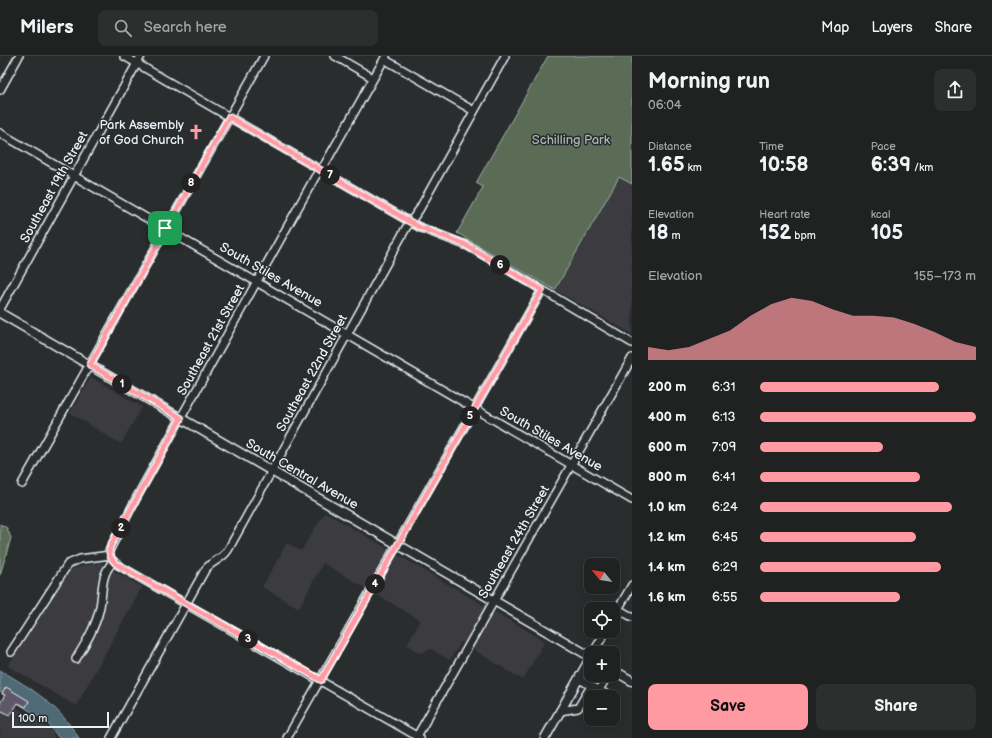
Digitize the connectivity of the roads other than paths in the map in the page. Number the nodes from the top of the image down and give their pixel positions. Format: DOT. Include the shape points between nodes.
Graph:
graph roads {
  1 [pos="20,56"];
  2 [pos="124,56"];
  3 [pos="141,56"];
  4 [pos="264,56"];
  5 [pos="335,56"];
  6 [pos="505,56"];
  7 [pos="385,57"];
  8 [pos="137,63"];
  9 [pos="373,78"];
  10 [pos="0,90"];
  11 [pos="474,111"];
  12 [pos="229,117"];
  13 [pos="0,133"];
  14 [pos="321,170"];
  15 [pos="74,176"];
  16 [pos="410,222"];
  17 [pos="165,228"];
  18 [pos="257,281"];
  19 [pos="542,290"];
  20 [pos="0,309"];
  21 [pos="0,313"];
  22 [pos="348,334"];
  23 [pos="632,343"];
  24 [pos="632,358"];
  25 [pos="90,365"];
  26 [pos="475,408"];
  27 [pos="181,418"];
  28 [pos="571,465"];
  29 [pos="272,470"];
  30 [pos="22,484"];
  31 [pos="632,500"];
  32 [pos="398,544"];
  33 [pos="111,558"];
  34 [pos="632,585"];
  35 [pos="494,601"];
  36 [pos="187,604"];
  37 [pos="620,606"];
  38 [pos="620,610"];
  39 [pos="632,617"];
  40 [pos="10,652"];
  41 [pos="584,653"];
  42 [pos="76,659"];
  43 [pos="584,669"];
  44 [pos="620,674"];
  45 [pos="578,679"];
  46 [pos="321,680"];
  47 [pos="632,681"];
  48 [pos="604,682"];
  49 [pos="591,686"];
  50 [pos="599,690"];
  51 [pos="560,711"];
  52 [pos="418,737"];
  53 [pos="111,738"];
  54 [pos="287,738"];
  55 [pos="545,738"];
  1 -- 10 [label="street"];
  2 -- 8 [label="street"];
  3 -- 8 [label="street, Southeast 19th Street"];
  4 -- 12 [label="street"];
  5 -- 9 [label="street"];
  6 -- 11 [label="street, Southeast 22nd Street"];
  7 -- 9 [label="street, Southeast 21st Street"];
  7 -- 11 [label="street"];
  8 -- 12 [label="street"];
  8 -- 15 [label="street, Southeast 19th Street"];
  9 -- 14 [label="street, Southeast 21st Street"];
  11 -- 16 [label="street, Southeast 22nd Street"];
  12 -- 14 [label="street"];
  12 -- 17 [label="street"];
  13 -- 15 [label="street, South Stiles Avenue"];
  14 -- 16 [label="street"];
  14 -- 18 [label="street, Southeast 21st Street"];
  15 -- 17 [label="street, South Stiles Avenue"];
  15 -- 20 [label="street, Southeast 19th Street"];
  16 -- 19 [label="street" via="464,244"];
  16 -- 22 [label="street, Southeast 22nd Street"];
  17 -- 18 [label="street, South Stiles Avenue"];
  17 -- 25 [label="street"];
  18 -- 22 [label="street, South Stiles Avenue"];
  18 -- 27 [label="street, Southeast 21st Street"];
  19 -- 23 [label="street"];
  19 -- 26 [label="street"];
  21 -- 25 [label="main road, South Central Avenue"];
  22 -- 26 [label="street, South Stiles Avenue"];
  22 -- 29 [label="street, Southeast 22nd Street"];
  24 -- 28 [label="street, Southeast 24th Street"];
  25 -- 27 [label="main road, South Central Avenue"];
  25 -- 30 [label="street"];
  26 -- 28 [label="street, South Stiles Avenue"];
  26 -- 32 [label="street"];
  27 -- 29 [label="main road, South Central Avenue"];
  27 -- 33 [label="street, Southeast 21st Street" via="111,545"];
  28 -- 31 [label="street, South Stiles Avenue"];
  28 -- 35 [label="street, Southeast 24th Street"];
  29 -- 32 [label="main road, South Central Avenue"];
  29 -- 36 [label="street, Southeast 22nd Street" via="225,554 208,567"];
  32 -- 35 [label="main road, South Central Avenue"];
  32 -- 46 [label="street"];
  33 -- 36 [label="street"];
  33 -- 40 [label="street" via="73,561 64,567"];
  33 -- 42 [label="street, Southeast 21st Street" via="102,582 100,610"];
  34 -- 37 [label="street"];
  35 -- 41 [label="main road, South Central Avenue"];
  35 -- 52 [label="street, Southeast 24th Street"];
  36 -- 46 [label="street"];
  36 -- 53 [label="street, Southeast 22nd Street"];
  38 -- 39 [label="street"];
  43 -- 45 [label="main road"];
  44 -- 47 [label="main road"];
  45 -- 49 [label="street"];
  45 -- 51 [label="main road"];
  46 -- 52 [label="street"];
  46 -- 54 [label="street"];
  48 -- 50 [label="street"];
  49 -- 50 [label="street"];
  49 -- 51 [label="street" via="578,708"];
  51 -- 55 [label="main road"];
}
